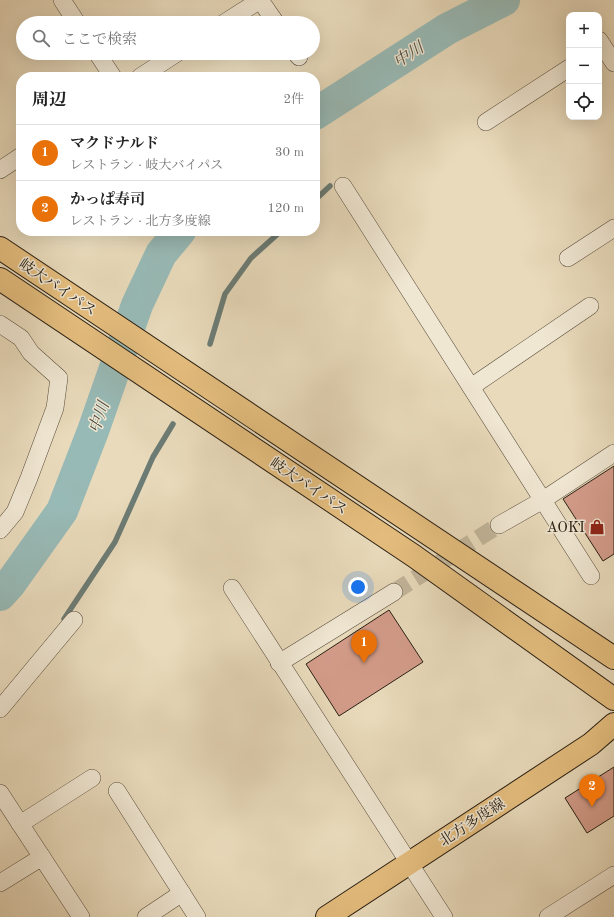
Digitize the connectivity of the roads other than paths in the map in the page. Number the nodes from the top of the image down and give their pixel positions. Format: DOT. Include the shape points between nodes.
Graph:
graph roads {
  1 [pos="62,0"];
  2 [pos="265,2"];
  3 [pos="72,16"];
  4 [pos="238,16"];
  5 [pos="272,16"];
  6 [pos="602,48"];
  7 [pos="102,60"];
  8 [pos="166,60"];
  9 [pos="614,63"];
  10 [pos="566,70"];
  11 [pos="110,72"];
  12 [pos="148,72"];
  13 [pos="486,122"];
  14 [pos="16,159"];
  15 [pos="0,170"];
  16 [pos="343,186"];
  17 [pos="614,228"];
  18 [pos="0,248"];
  19 [pos="568,258"];
  20 [pos="0,279"];
  21 [pos="590,306"];
  22 [pos="0,324"];
  23 [pos="471,387"];
  24 [pos="614,453"];
  25 [pos="543,500"];
  26 [pos="499,525"];
  27 [pos="0,530"];
  28 [pos="591,576"];
  29 [pos="232,588"];
  30 [pos="394,592"];
  31 [pos="74,620"];
  32 [pos="614,658"];
  33 [pos="279,663"];
  34 [pos="614,699"];
  35 [pos="0,710"];
  36 [pos="614,724"];
  37 [pos="92,778"];
  38 [pos="117,792"];
  39 [pos="0,793"];
  40 [pos="20,824"];
  41 [pos="42,857"];
  42 [pos="410,863"];
  43 [pos="614,875"];
  44 [pos="0,883"];
  45 [pos="182,893"];
  46 [pos="82,917"];
  47 [pos="146,917"];
  48 [pos="197,917"];
  49 [pos="327,917"];
  50 [pos="444,917"];
  51 [pos="548,917"];
  1 -- 3 [label="street"];
  2 -- 4 [label="street"];
  2 -- 5 [label="street"];
  6 -- 9 [label="street"];
  7 -- 11 [label="street"];
  8 -- 12 [label="street"];
  10 -- 13 [label="street"];
  14 -- 15 [label="street"];
  16 -- 23 [label="street"];
  17 -- 19 [label="street"];
  18 -- 32 [label="main road, 岐大バイパス"];
  20 -- 34 [label="main road, 岐大バイパス" via="414,556"];
  21 -- 23 [label="street"];
  22 -- 27 [label="street" via="21,338 32,353 59,378 55,408 31,471 15,512"];
  23 -- 25 [label="street"];
  24 -- 25 [label="street"];
  25 -- 26 [label="street"];
  25 -- 28 [label="street"];
  29 -- 33 [label="street"];
  30 -- 33 [label="street"];
  31 -- 35 [label="street"];
  33 -- 42 [label="street"];
  36 -- 42 [label="main road, 北方多度線" via="591,744"];
  37 -- 40 [label="street"];
  38 -- 45 [label="street"];
  39 -- 40 [label="street"];
  40 -- 41 [label="street"];
  41 -- 44 [label="street"];
  41 -- 46 [label="street"];
  42 -- 49 [label="main road, 北方多度線"];
  42 -- 50 [label="street"];
  43 -- 51 [label="street"];
  45 -- 47 [label="street"];
  45 -- 48 [label="street"];
}
